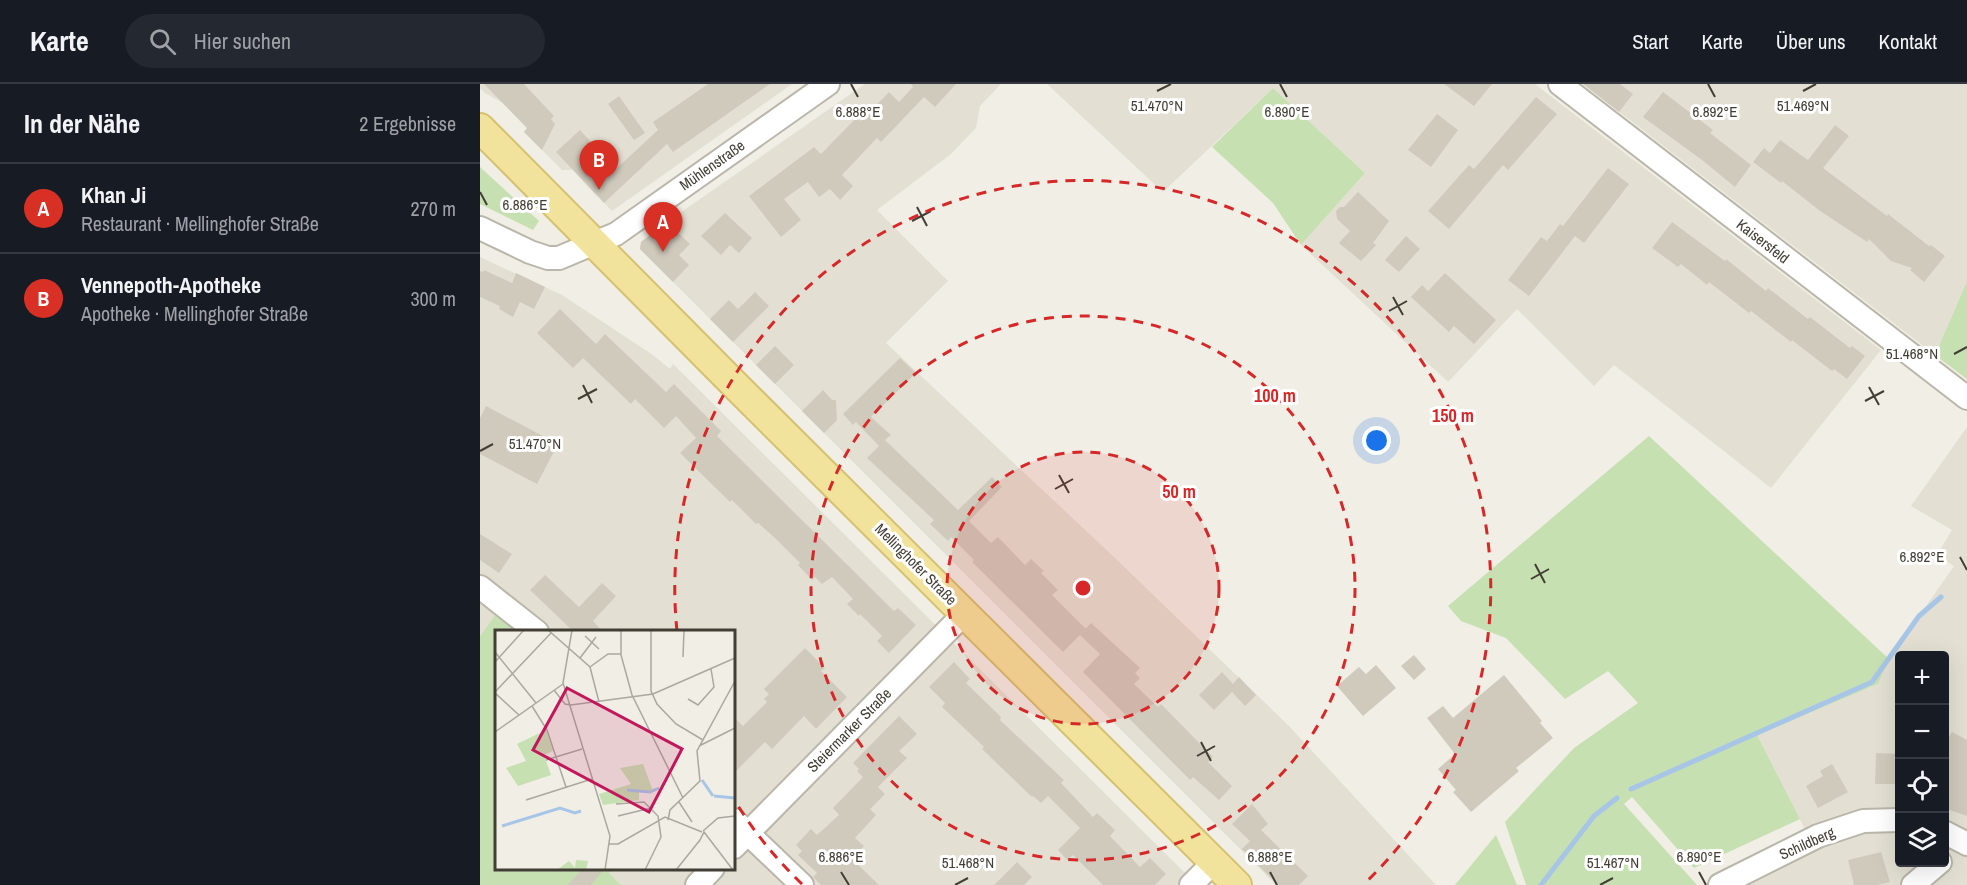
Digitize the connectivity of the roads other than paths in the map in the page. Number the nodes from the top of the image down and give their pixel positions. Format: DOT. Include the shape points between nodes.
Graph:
graph roads {
  1 [pos="828,84"];
  2 [pos="1560,84"];
  3 [pos="480,128"];
  4 [pos="480,228"];
  5 [pos="594,243"];
  6 [pos="1967,398"];
  7 [pos="480,587"];
  8 [pos="964,613"];
  9 [pos="534,630"];
  10 [pos="1895,820"];
  11 [pos="738,834"];
  12 [pos="1958,840"];
  13 [pos="1949,852"];
  14 [pos="1214,862"];
  15 [pos="1934,867"];
  16 [pos="711,870"];
  17 [pos="697,885"];
  18 [pos="801,885"];
  19 [pos="1191,885"];
  20 [pos="1237,885"];
  21 [pos="1720,885"];
  22 [pos="1913,885"];
  1 -- 5 [label="street, Mühlenstraße" via="616,234"];
  2 -- 6 [label="street, Kaisersfeld"];
  3 -- 5 [label="main road, Mellinghofer Straße"];
  4 -- 5 [label="street" via="554,259"];
  5 -- 8 [label="main road, Mellinghofer Straße"];
  7 -- 9 [label="street"];
  8 -- 11 [label="street, Steiermarker Straße"];
  8 -- 14 [label="main road, Mellinghofer Straße"];
  10 -- 21 [label="street, Schildberg" via="1863,821 1818,836"];
  11 -- 18 [label="street"];
  12 -- 13 [label="street"];
  14 -- 19 [label="street"];
  14 -- 20 [label="main road, Mellinghofer Straße"];
  15 -- 22 [label="street"];
  16 -- 17 [label="street"];
}
